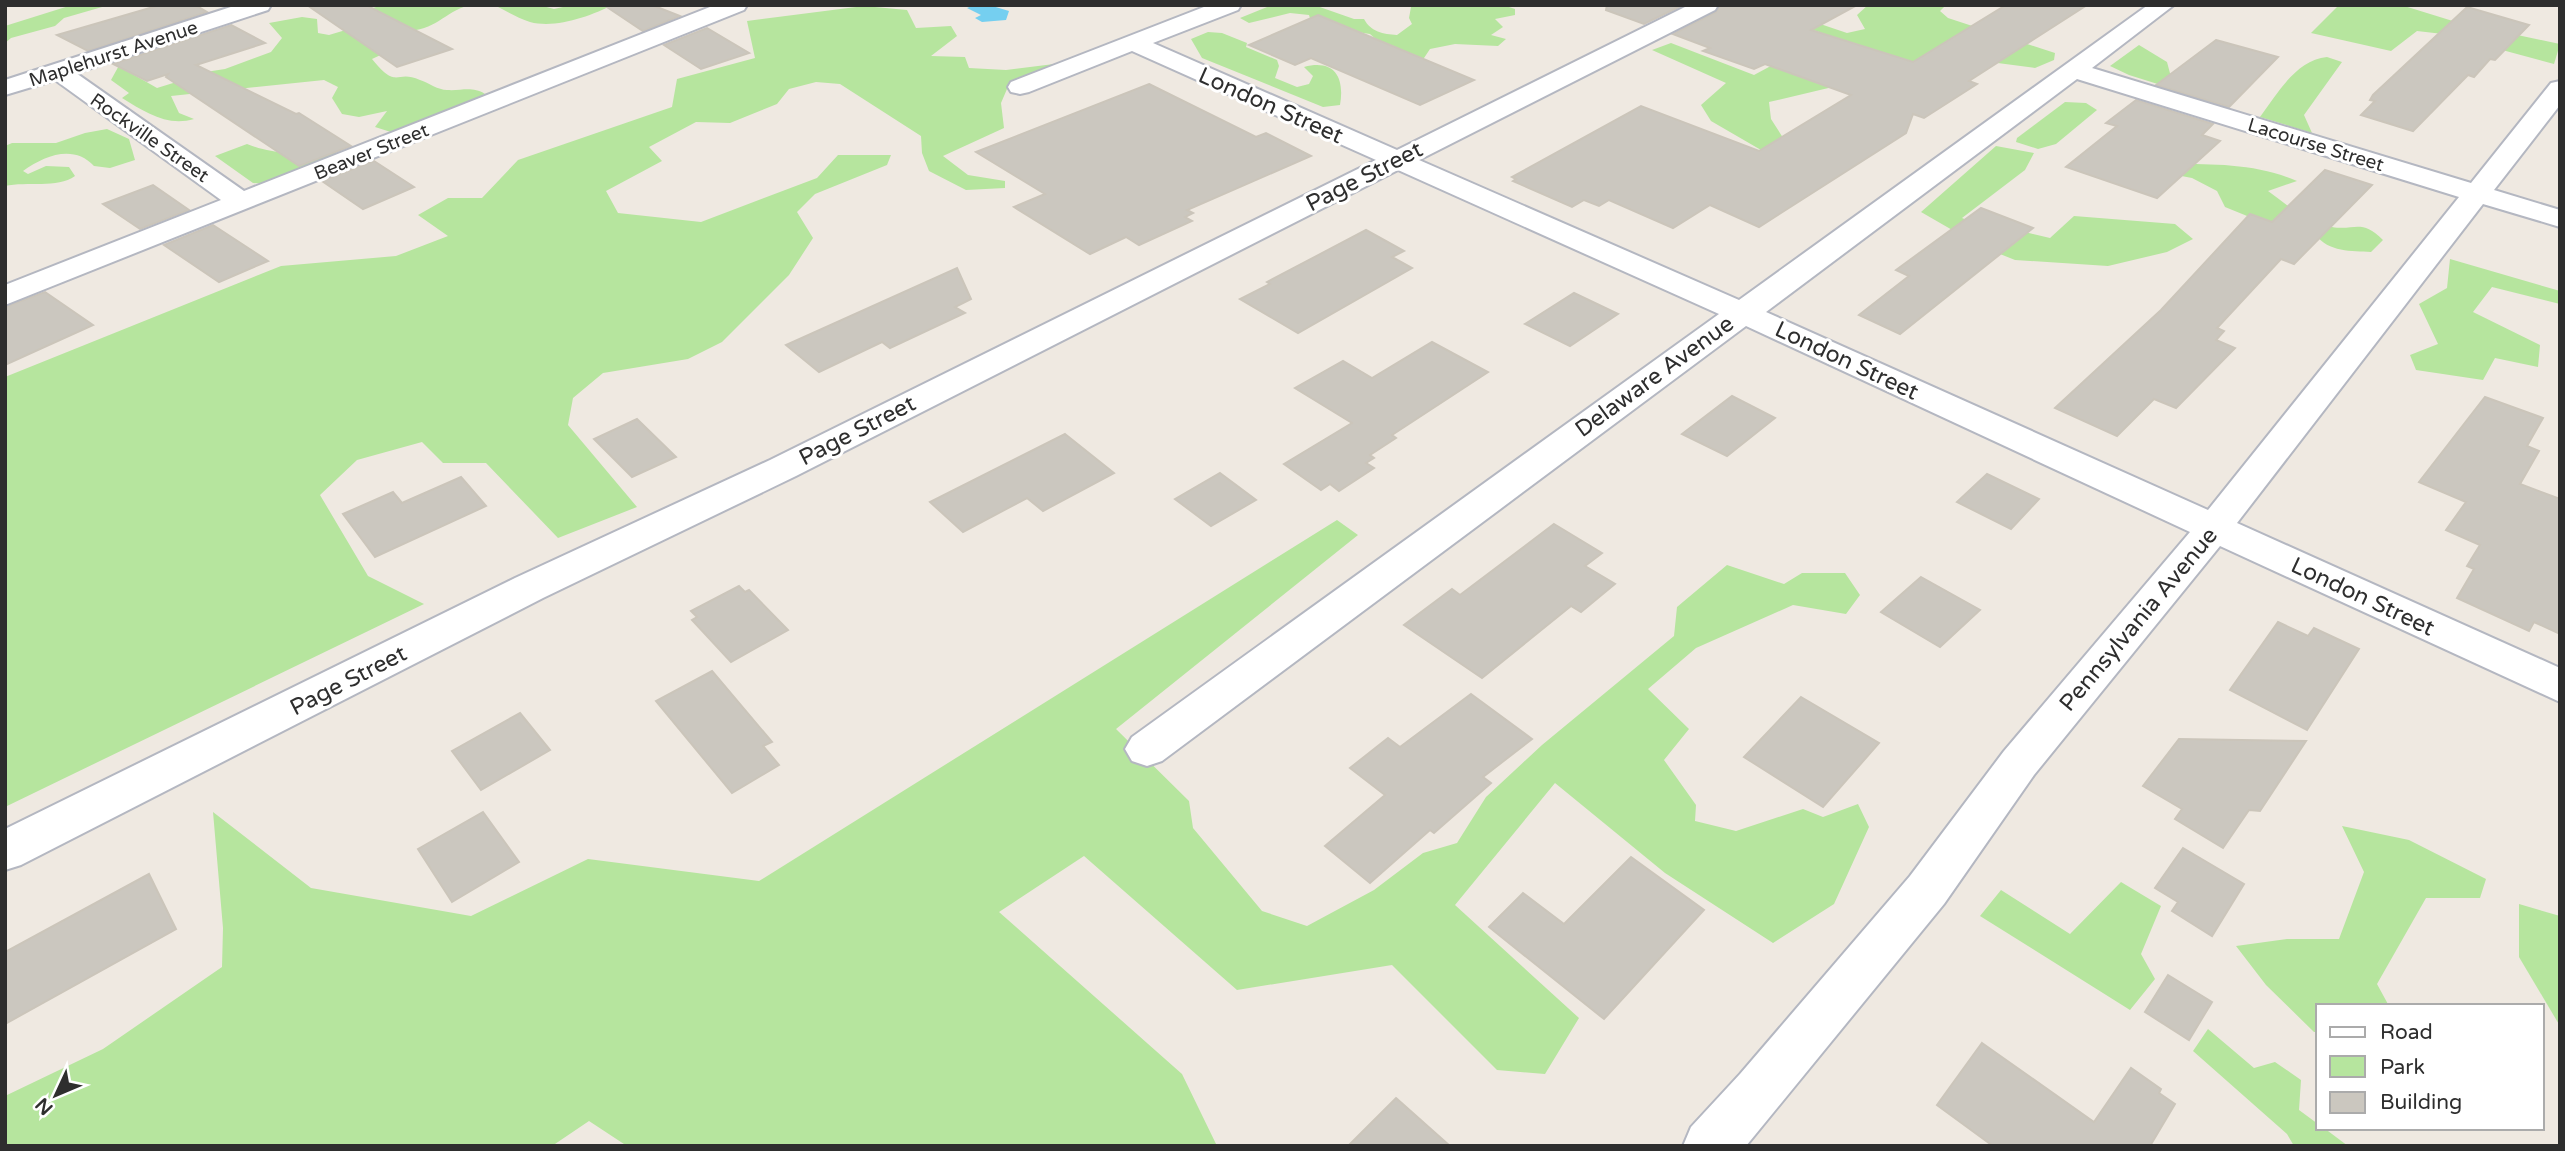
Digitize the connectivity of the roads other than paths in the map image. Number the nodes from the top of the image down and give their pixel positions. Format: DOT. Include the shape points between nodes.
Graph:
graph roads {
  1 [pos="260,5"];
  2 [pos="736,5"];
  3 [pos="1230,5"];
  4 [pos="1707,5"];
  5 [pos="2163,5"];
  6 [pos="1131,42"];
  7 [pos="2072,70"];
  8 [pos="58,71"];
  9 [pos="1020,87"];
  10 [pos="5,88"];
  11 [pos="2560,88"];
  12 [pos="1396,160"];
  13 [pos="2476,193"];
  14 [pos="242,202"];
  15 [pos="2560,219"];
  16 [pos="5,296"];
  17 [pos="1741,312"];
  18 [pos="2214,528"];
  19 [pos="2560,686"];
  20 [pos="1147,749"];
  21 [pos="5,851"];
  22 [pos="1710,1146"];
  1 -- 8 [label="street, Maplehurst Avenue"];
  2 -- 14 [label="street, Beaver Street"];
  3 -- 6 [label="street"];
  4 -- 12 [label="street, Page Street"];
  5 -- 7 [label="street, Delaware Avenue"];
  6 -- 9 [label="street"];
  6 -- 12 [label="street, London Street"];
  7 -- 13 [label="street, Lacourse Street"];
  7 -- 17 [label="street, Delaware Avenue"];
  8 -- 10 [label="street, Maplehurst Avenue"];
  8 -- 14 [label="street, Rockville Street"];
  11 -- 13 [label="street, Pennsylvania Avenue"];
  12 -- 17 [label="street, London Street"];
  12 -- 21 [label="street, Page Street"];
  13 -- 15 [label="street, Lacourse Street"];
  13 -- 18 [label="street, Pennsylvania Avenue"];
  14 -- 16 [label="street, Beaver Street"];
  17 -- 18 [label="street, London Street"];
  17 -- 20 [label="street, Delaware Avenue"];
  18 -- 19 [label="street, London Street"];
  18 -- 22 [label="street, Pennsylvania Avenue" via="2019,763 1927,890"];
}
